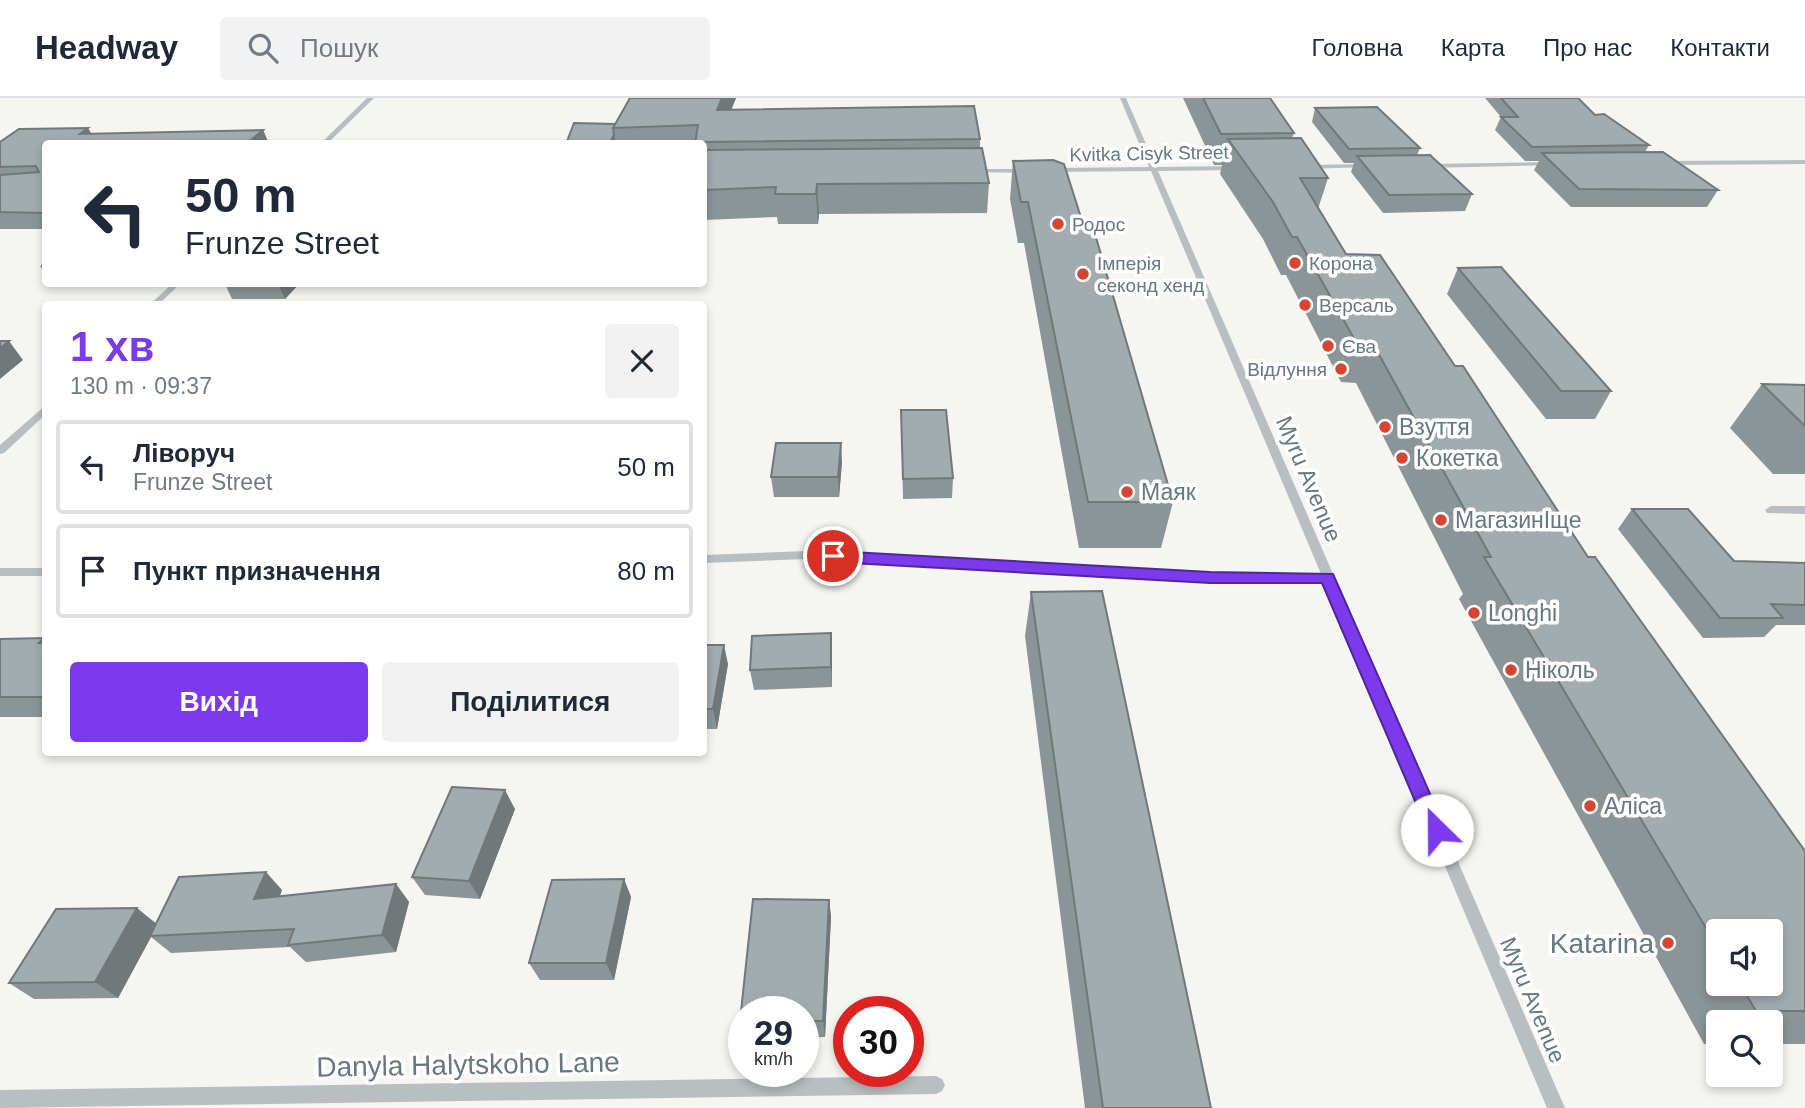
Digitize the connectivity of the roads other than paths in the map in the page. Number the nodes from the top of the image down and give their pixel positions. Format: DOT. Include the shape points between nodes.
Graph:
graph roads {
  1 [pos="371,98"];
  2 [pos="1123,98"];
  3 [pos="327,140"];
  4 [pos="1805,162"];
  5 [pos="1654,163"];
  6 [pos="1559,164"];
  7 [pos="1383,166"];
  8 [pos="1424,166"];
  9 [pos="1302,167"];
  10 [pos="1247,168"];
  11 [pos="1153,169"];
  12 [pos="959,172"];
  13 [pos="173,287"];
  14 [pos="157,301"];
  15 [pos="42,412"];
  16 [pos="0,451"];
  17 [pos="1770,510"];
  18 [pos="1805,510"];
  19 [pos="707,559"];
  20 [pos="0,572"];
  21 [pos="42,572"];
  22 [pos="1328,578"];
  23 [pos="936,1085"];
  24 [pos="0,1099"];
  25 [pos="1556,1108"];
  1 -- 3 [label="street"];
  2 -- 11 [label="street, Myru Avenue"];
  4 -- 5 [label="street"];
  6 -- 8 [label="street"];
  7 -- 9 [label="street"];
  10 -- 11 [label="street, Kvitka Cisyk Street"];
  11 -- 12 [label="street, Kvitka Cisyk Street"];
  11 -- 22 [label="street, Myru Avenue"];
  13 -- 14 [label="street"];
  15 -- 16 [label="street"];
  17 -- 18 [label="street"];
  19 -- 22 [label="street" via="807,555 1210,578"];
  20 -- 21 [label="street"];
  22 -- 25 [label="street, Myru Avenue"];
  23 -- 24 [label="street, Danyla Halytskoho Lane"];
}
